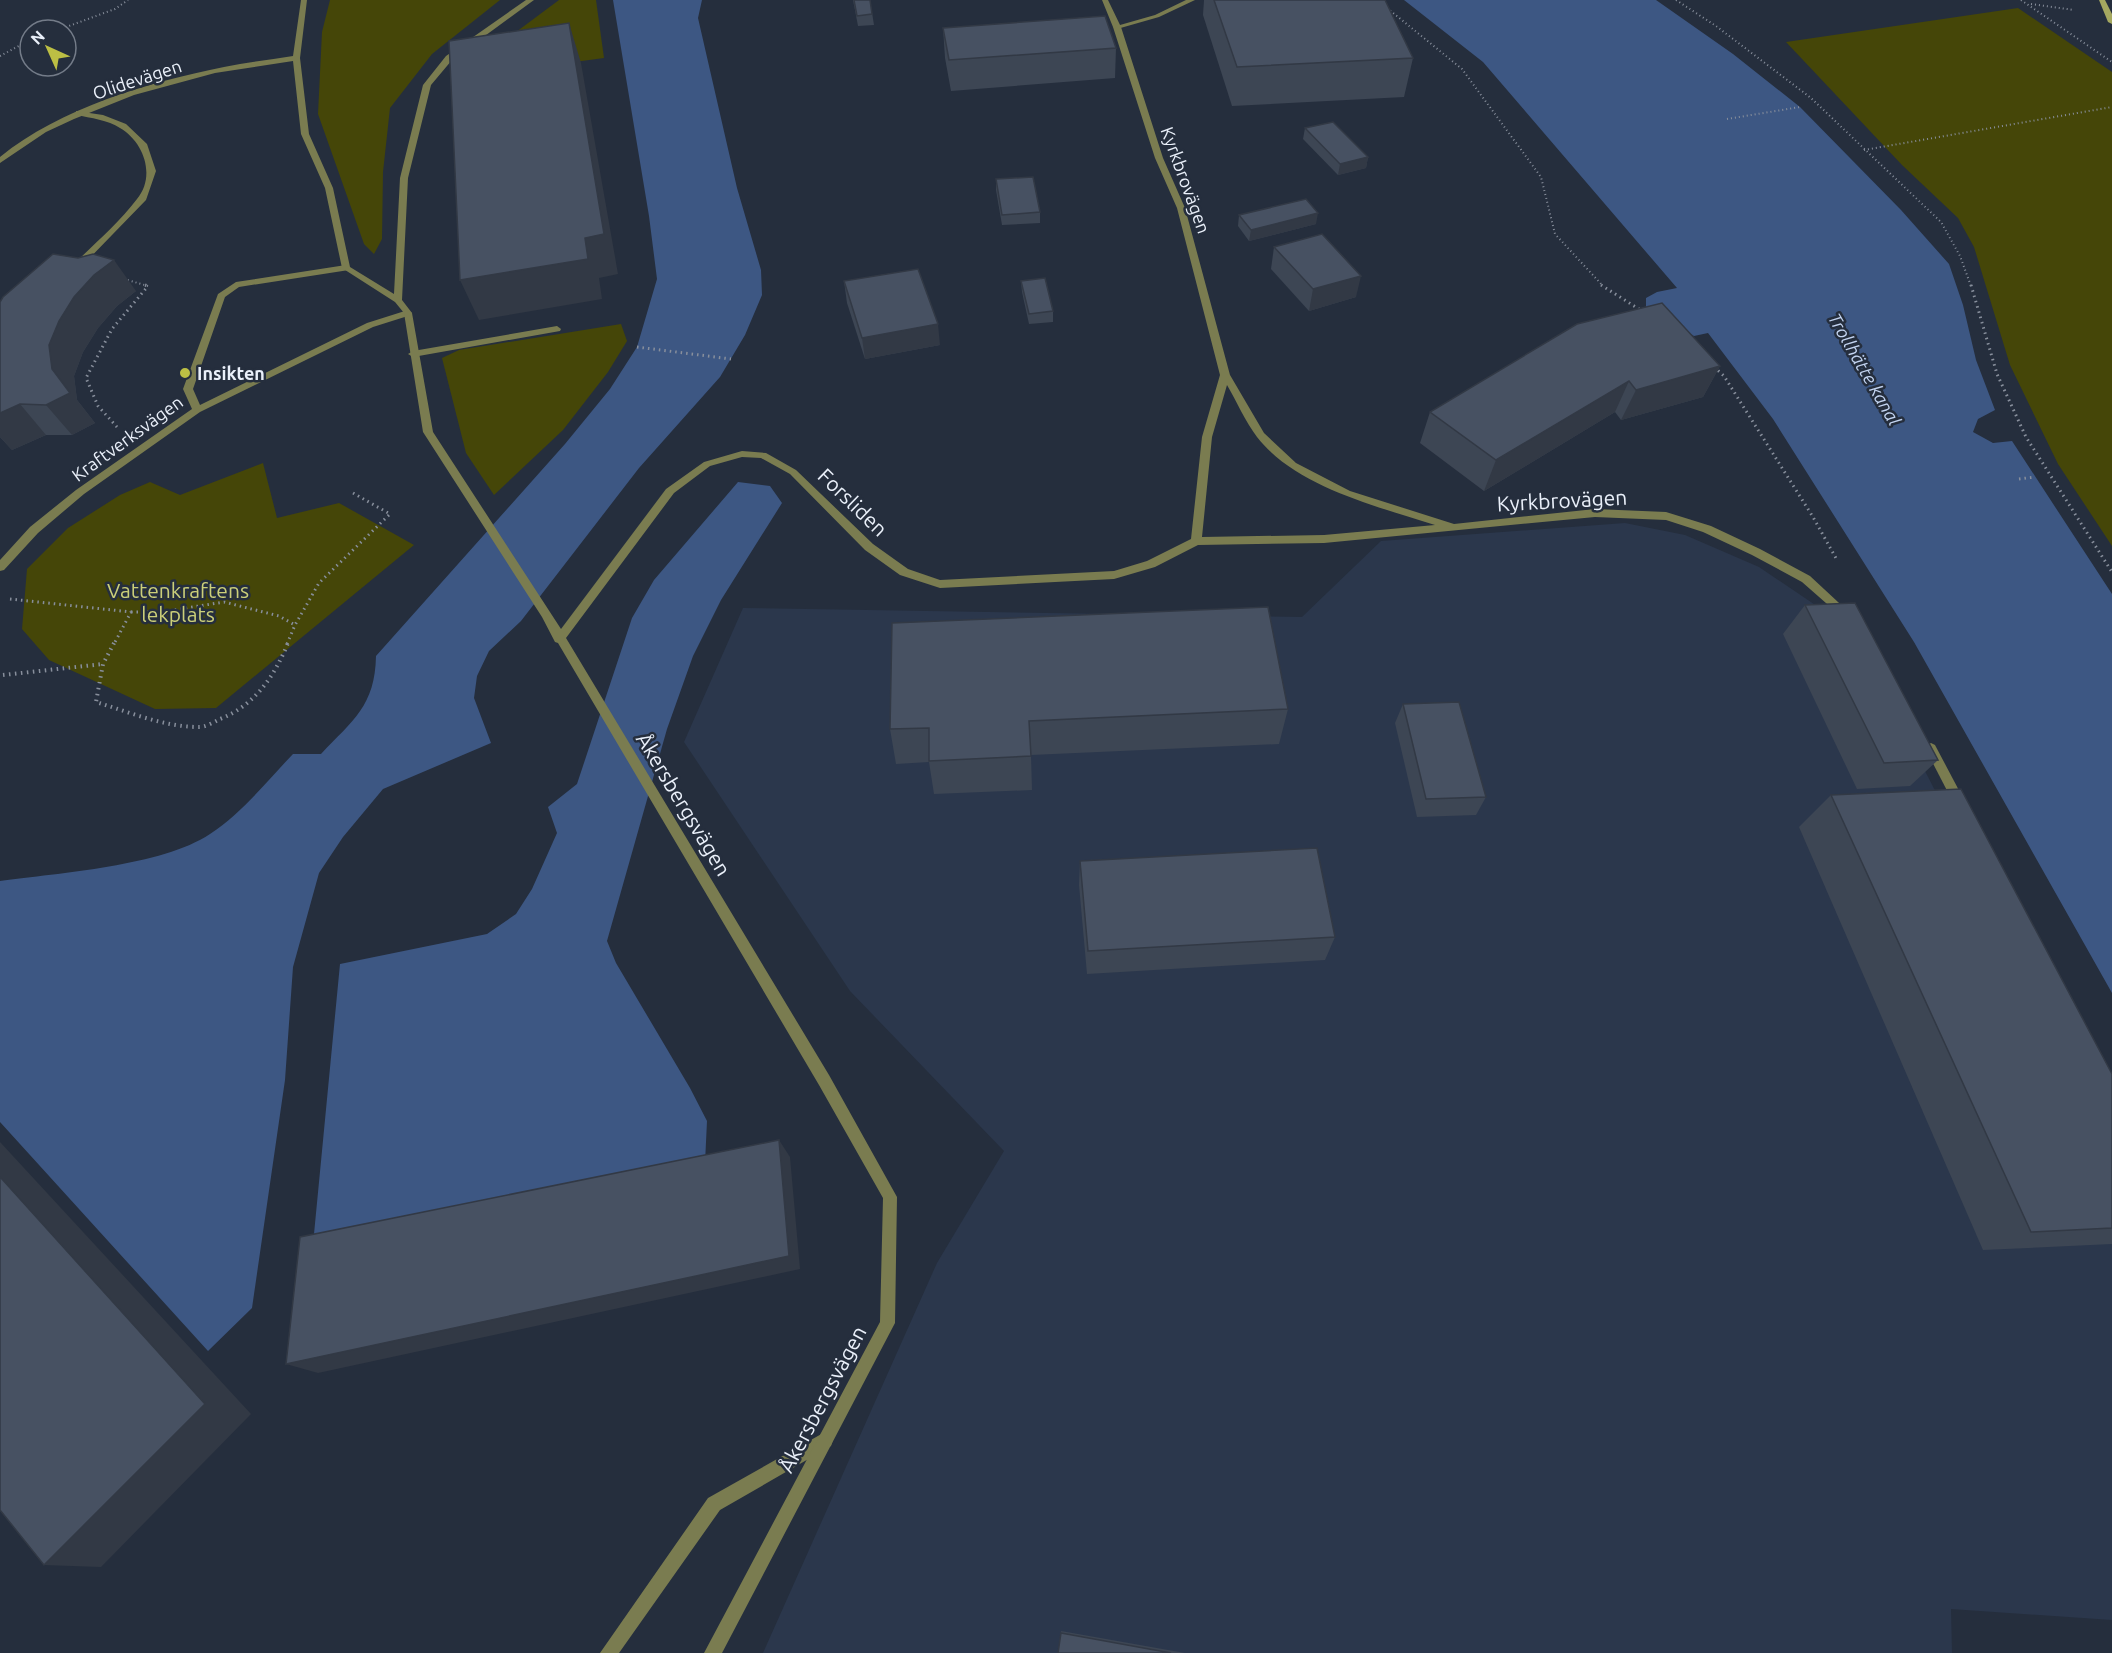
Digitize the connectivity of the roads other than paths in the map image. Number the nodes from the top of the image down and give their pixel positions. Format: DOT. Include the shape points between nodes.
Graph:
graph roads {
  1 [pos="304,0"];
  2 [pos="531,0"];
  3 [pos="1105,0"];
  4 [pos="1192,0"];
  5 [pos="2102,0"];
  6 [pos="2112,22"];
  7 [pos="1117,27"];
  8 [pos="297,58"];
  9 [pos="79,113"];
  10 [pos="0,161"];
  11 [pos="346,268"];
  12 [pos="66,278"];
  13 [pos="398,300"];
  14 [pos="408,313"];
  15 [pos="557,329"];
  16 [pos="413,354"];
  17 [pos="1225,375"];
  18 [pos="197,410"];
  19 [pos="1454,528"];
  20 [pos="1196,541"];
  21 [pos="0,567"];
  22 [pos="1850,619"];
  23 [pos="559,639"];
  24 [pos="1927,740"];
  25 [pos="1964,813"];
  26 [pos="825,1440"];
  27 [pos="609,1653"];
  28 [pos="712,1653"];
  1 -- 8 [label="street"];
  2 -- 13 [label="street" via="449,58 427,85 404,178"];
  3 -- 7 [label="street, Kyrkbrovägen"];
  4 -- 7 [label="street" via="1157,16"];
  5 -- 6 [label="street"];
  7 -- 17 [label="street, Kyrkbrovägen" via="1159,158 1181,208"];
  8 -- 9 [label="street, Olidevägen" via="215,71"];
  8 -- 11 [label="street" via="305,134 329,188"];
  9 -- 10 [label="street, Olidevägen" via="43,129"];
  9 -- 12 [label="street" via="123,126 143,144 152,171 143,198"];
  11 -- 13 [label="street"];
  11 -- 18 [label="street, Kraftverksvägen" via="236,285 221,296 188,388"];
  13 -- 14 [label="street"];
  14 -- 16 [label="street, Åkersbergsvägen"];
  14 -- 18 [label="street" via="370,325"];
  15 -- 16 [label="street"];
  16 -- 23 [label="street, Åkersbergsvägen" via="428,432"];
  17 -- 19 [label="street, Kyrkbrovägen" via="1261,435 1293,465 1346,493"];
  17 -- 20 [label="street" via="1207,437"];
  18 -- 21 [label="street, Kraftverksvägen" via="80,492 34,530"];
  19 -- 20 [label="street, Kyrkbrovägen" via="1324,539"];
  19 -- 22 [label="street, Kyrkbrovägen" via="1595,513 1666,516 1707,529 1806,579"];
  20 -- 23 [label="street, Forsliden" via="1151,564 1114,575 940,584 904,572 869,547 793,472 763,455 742,454 707,464 670,491"];
  23 -- 26 [label="street, Åkersbergsvägen" via="890,1197 887,1323"];
  24 -- 25 [label="street"];
  26 -- 27 [label="street" via="714,1504"];
  26 -- 28 [label="street, Åkersbergsvägen"];
}
